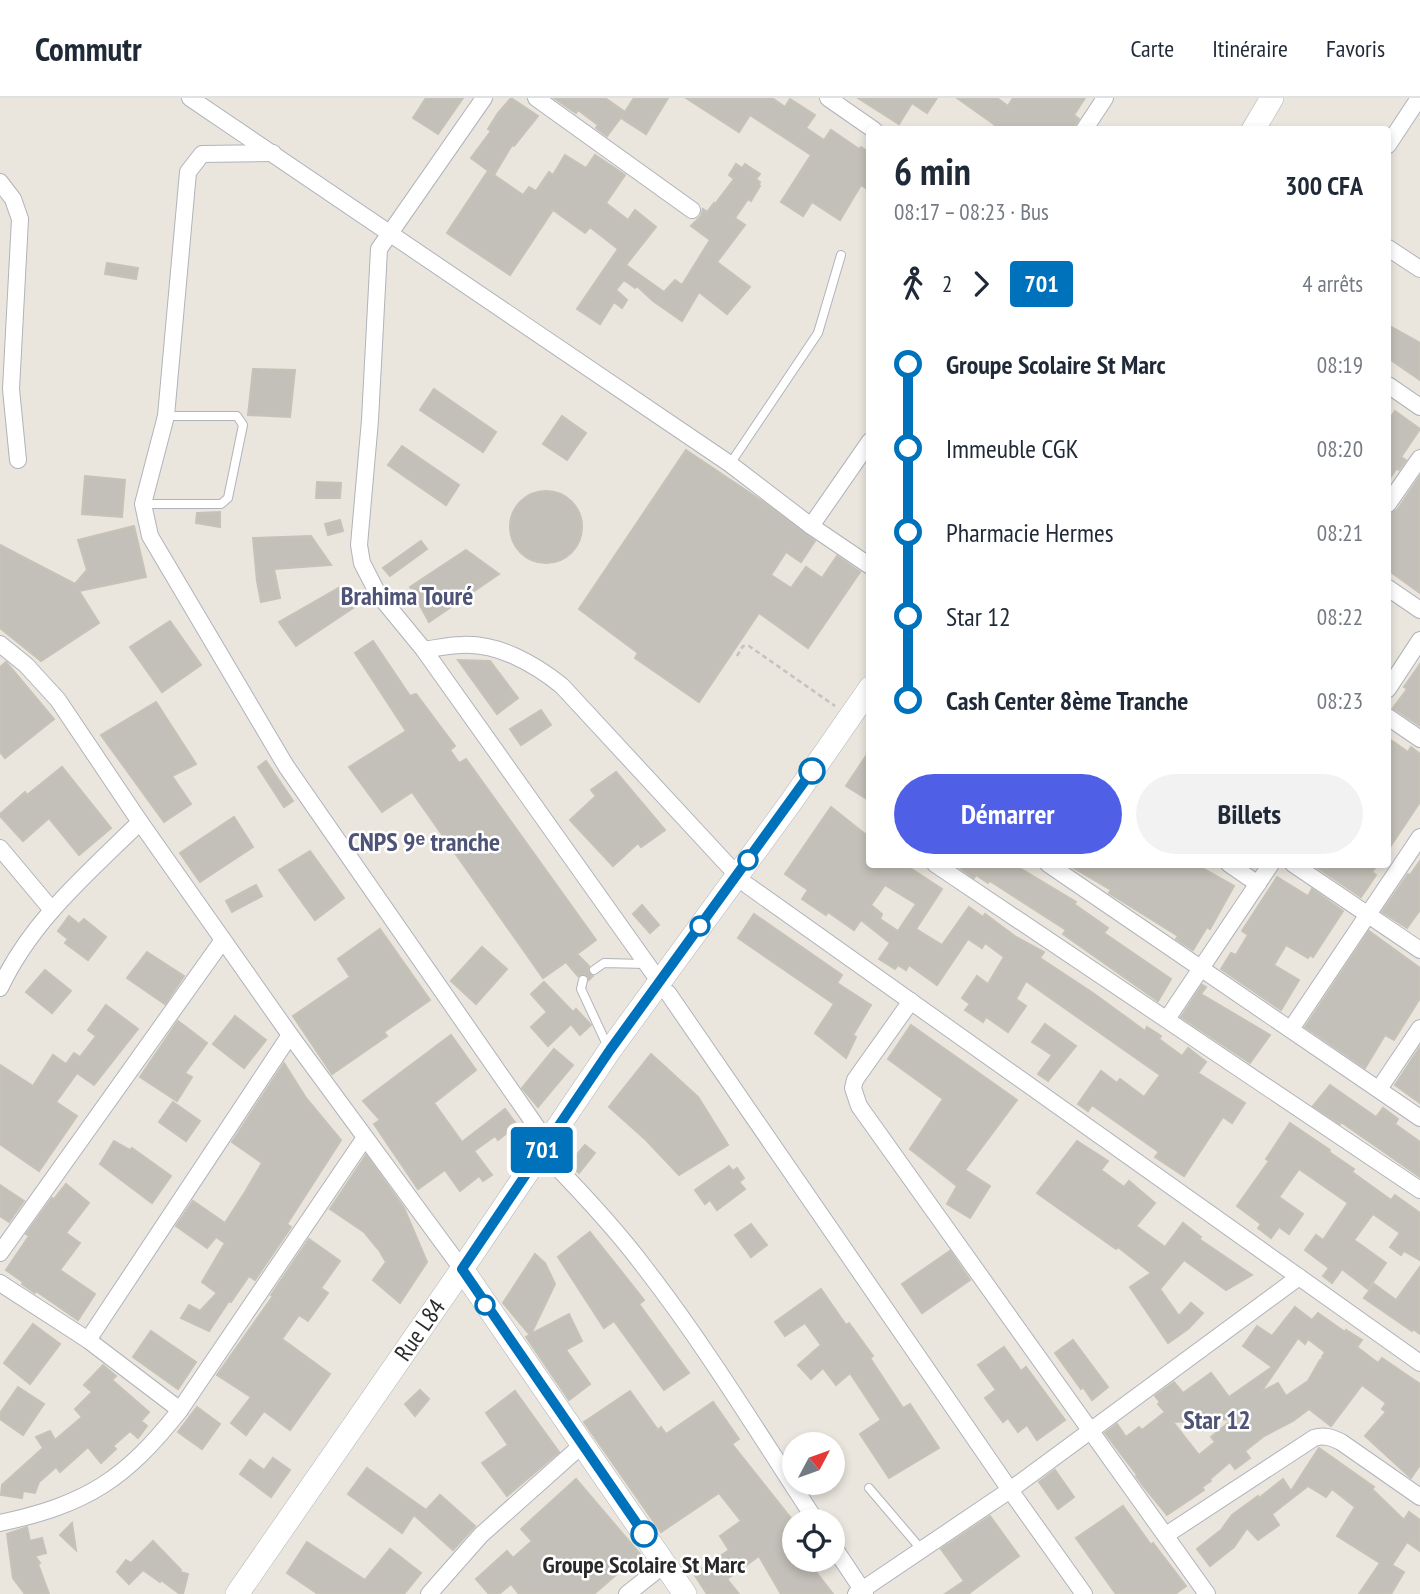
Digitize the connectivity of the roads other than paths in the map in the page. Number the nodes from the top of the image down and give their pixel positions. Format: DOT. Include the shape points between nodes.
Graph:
graph roads {
  1 [pos="190,98"];
  2 [pos="484,98"];
  3 [pos="536,98"];
  4 [pos="828,98"];
  5 [pos="1105,98"];
  6 [pos="1255,98"];
  7 [pos="1272,98"];
  8 [pos="1419,98"];
  9 [pos="868,126"];
  10 [pos="1087,126"];
  11 [pos="1238,126"];
  12 [pos="1255,126"];
  13 [pos="1391,140"];
  14 [pos="273,153"];
  15 [pos="0,182"];
  16 [pos="692,210"];
  17 [pos="390,234"];
  18 [pos="1391,250"];
  19 [pos="841,255"];
  20 [pos="1420,269"];
  21 [pos="1391,387"];
  22 [pos="5,389"];
  23 [pos="1420,407"];
  24 [pos="166,416"];
  25 [pos="866,446"];
  26 [pos="1420,458"];
  27 [pos="18,460"];
  28 [pos="730,464"];
  29 [pos="1391,500"];
  30 [pos="142,504"];
  31 [pos="811,526"];
  32 [pos="866,563"];
  33 [pos="1391,590"];
  34 [pos="1420,610"];
  35 [pos="1420,640"];
  36 [pos="0,644"];
  37 [pos="424,650"];
  38 [pos="1391,684"];
  39 [pos="860,713"];
  40 [pos="1391,719"];
  41 [pos="1420,739"];
  42 [pos="140,822"];
  43 [pos="1420,837"];
  44 [pos="0,848"];
  45 [pos="941,868"];
  46 [pos="1054,868"];
  47 [pos="1235,868"];
  48 [pos="1268,868"];
  49 [pos="1299,868"];
  50 [pos="742,880"];
  51 [pos="1258,884"];
  52 [pos="52,910"];
  53 [pos="1368,915"];
  54 [pos="223,940"];
  55 [pos="1420,950"];
  56 [pos="1201,968"];
  57 [pos="594,970"];
  58 [pos="659,979"];
  59 [pos="583,980"];
  60 [pos="0,988"];
  61 [pos="911,1001"];
  62 [pos="1167,1019"];
  63 [pos="1420,1028"];
  64 [pos="1291,1029"];
  65 [pos="290,1035"];
  66 [pos="610,1050"];
  67 [pos="1379,1089"];
  68 [pos="1420,1118"];
  69 [pos="364,1139"];
  70 [pos="548,1151"];
  71 [pos="1420,1190"];
  72 [pos="0,1253"];
  73 [pos="464,1274"];
  74 [pos="1299,1277"];
  75 [pos="0,1283"];
  76 [pos="88,1340"];
  77 [pos="1420,1363"];
  78 [pos="180,1410"];
  79 [pos="1090,1431"];
  80 [pos="582,1445"];
  81 [pos="869,1488"];
  82 [pos="1010,1490"];
  83 [pos="1420,1497"];
  84 [pos="808,1509"];
  85 [pos="0,1523"];
  86 [pos="1166,1535"];
  87 [pos="921,1549"];
  88 [pos="665,1564"];
  89 [pos="845,1566"];
  90 [pos="861,1593"];
  91 [pos="237,1594"];
  92 [pos="253,1594"];
  93 [pos="429,1594"];
  94 [pos="627,1594"];
  95 [pos="685,1594"];
  96 [pos="1084,1594"];
  97 [pos="1207,1594"];
  1 -- 14 [label="street"];
  2 -- 17 [label="street"];
  3 -- 16 [label="street"];
  4 -- 9 [label="street"];
  5 -- 10 [label="street"];
  6 -- 11 [label="street"];
  7 -- 12 [label="street"];
  8 -- 13 [label="street"];
  14 -- 17 [label="street"];
  14 -- 24 [label="street" via="202,154 188,172"];
  15 -- 22 [label="street" via="20,219"];
  17 -- 28 [label="street"];
  17 -- 37 [label="street" via="379,254 359,545 362,563 378,594"];
  18 -- 20 [label="street"];
  19 -- 28 [label="lane" via="818,333"];
  21 -- 23 [label="street"];
  22 -- 27 [label="street"];
  24 -- 30 [label="street"];
  24 -- 30 [label="lane" via="237,416 242,421 228,498 221,504"];
  25 -- 31 [label="street"];
  26 -- 29 [label="street"];
  28 -- 31 [label="street"];
  30 -- 70 [label="street" via="150,536 286,766"];
  31 -- 32 [label="street"];
  33 -- 34 [label="street"];
  35 -- 38 [label="street"];
  36 -- 42 [label="street" via="58,700"];
  37 -- 50 [label="street" via="477,645 506,652 543,670"];
  37 -- 58 [label="street"];
  39 -- 50 [label="street, Rue L84"];
  40 -- 41 [label="street"];
  42 -- 52 [label="street"];
  42 -- 54 [label="street"];
  43 -- 53 [label="street"];
  44 -- 52 [label="street"];
  45 -- 62 [label="street"];
  46 -- 56 [label="street"];
  47 -- 51 [label="street"];
  48 -- 51 [label="street"];
  49 -- 53 [label="street"];
  50 -- 58 [label="street, Rue L84"];
  50 -- 61 [label="street"];
  51 -- 56 [label="street"];
  52 -- 60 [label="street"];
  53 -- 55 [label="street"];
  53 -- 64 [label="street"];
  54 -- 65 [label="street"];
  54 -- 72 [label="street"];
  56 -- 62 [label="street"];
  56 -- 64 [label="street"];
  57 -- 58 [label="lane" via="604,963"];
  58 -- 66 [label="street, Rue L84"];
  58 -- 70 [label="street, Rue L84"];
  58 -- 82 [label="street"];
  59 -- 66 [label="lane" via="581,989"];
  61 -- 74 [label="street"];
  61 -- 79 [label="street" via="855,1080 854,1095"];
  62 -- 71 [label="street"];
  63 -- 67 [label="street"];
  64 -- 67 [label="street"];
  65 -- 69 [label="street"];
  65 -- 76 [label="street"];
  66 -- 70 [label="street, Rue L84"];
  67 -- 68 [label="street"];
  69 -- 73 [label="street"];
  69 -- 78 [label="street"];
  70 -- 73 [label="street, Rue L84"];
  70 -- 84 [label="street" via="645,1267"];
  73 -- 80 [label="street"];
  73 -- 91 [label="street, Rue L84"];
  73 -- 92 [label="street, Rue L84"];
  74 -- 77 [label="street"];
  74 -- 79 [label="street"];
  75 -- 76 [label="street"];
  76 -- 78 [label="street"];
  78 -- 85 [label="street" via="152,1446 118,1476 83,1497"];
  79 -- 82 [label="street"];
  79 -- 86 [label="street"];
  80 -- 88 [label="street"];
  80 -- 93 [label="street" via="481,1535"];
  81 -- 87 [label="lane"];
  82 -- 87 [label="street"];
  82 -- 96 [label="street"];
  83 -- 86 [label="street" via="1341,1442 1320,1436"];
  86 -- 97 [label="street"];
  87 -- 90 [label="street"];
  88 -- 94 [label="street"];
  88 -- 95 [label="street"];
  89 -- 90 [label="street"];
}
